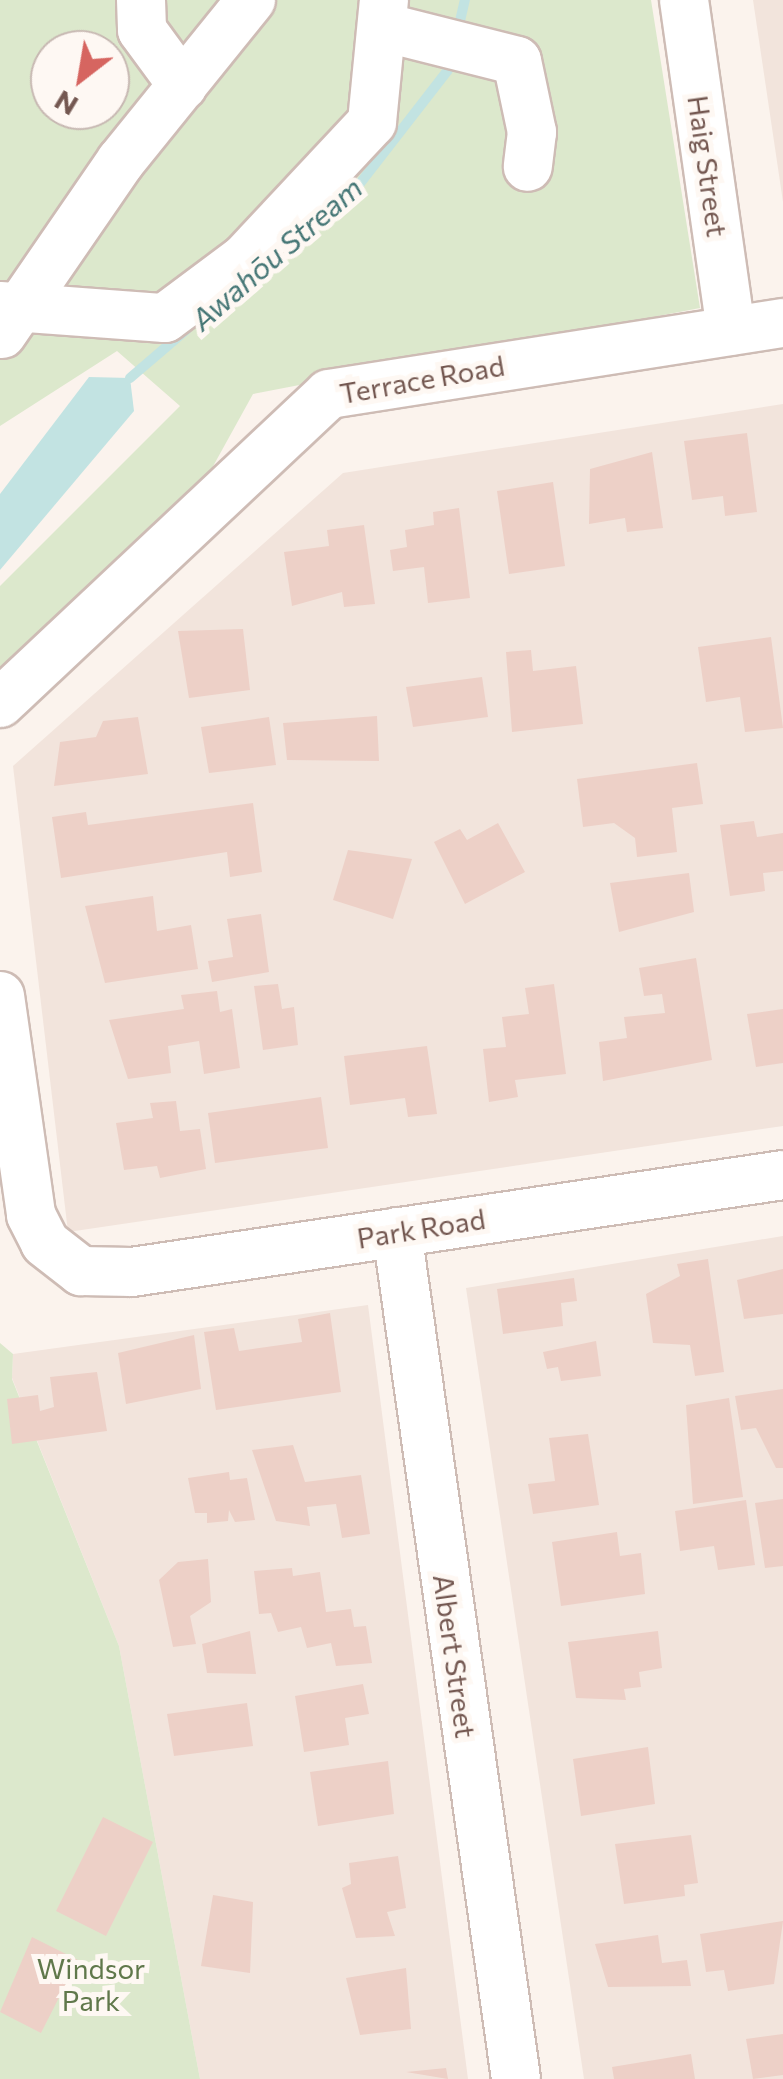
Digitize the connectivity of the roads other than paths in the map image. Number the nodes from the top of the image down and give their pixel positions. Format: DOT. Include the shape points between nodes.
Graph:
graph roads {
  1 [pos="141,0"];
  2 [pos="250,0"];
  3 [pos="684,0"];
  4 [pos="383,13"];
  5 [pos="183,86"];
  6 [pos="528,167"];
  7 [pos="6,317"];
  8 [pos="783,323"];
  9 [pos="730,331"];
  10 [pos="0,703"];
  11 [pos="0,996"];
  12 [pos="783,1174"];
  13 [pos="397,1232"];
  14 [pos="516,2079"];
  1 -- 5 [label="street" via="142,30"];
  2 -- 5 [label="street"];
  3 -- 9 [label="street, Haig Street"];
  4 -- 6 [label="street" via="517,61 532,132"];
  4 -- 7 [label="street" via="372,122 244,259 166,318"];
  5 -- 7 [label="street"];
  8 -- 9 [label="street, Terrace Road"];
  9 -- 10 [label="street, Terrace Road" via="329,394"];
  11 -- 13 [label="street, Park Road" via="30,1215 62,1260 104,1276"];
  12 -- 13 [label="street, Park Road"];
  13 -- 14 [label="street, Albert Street"];
}
